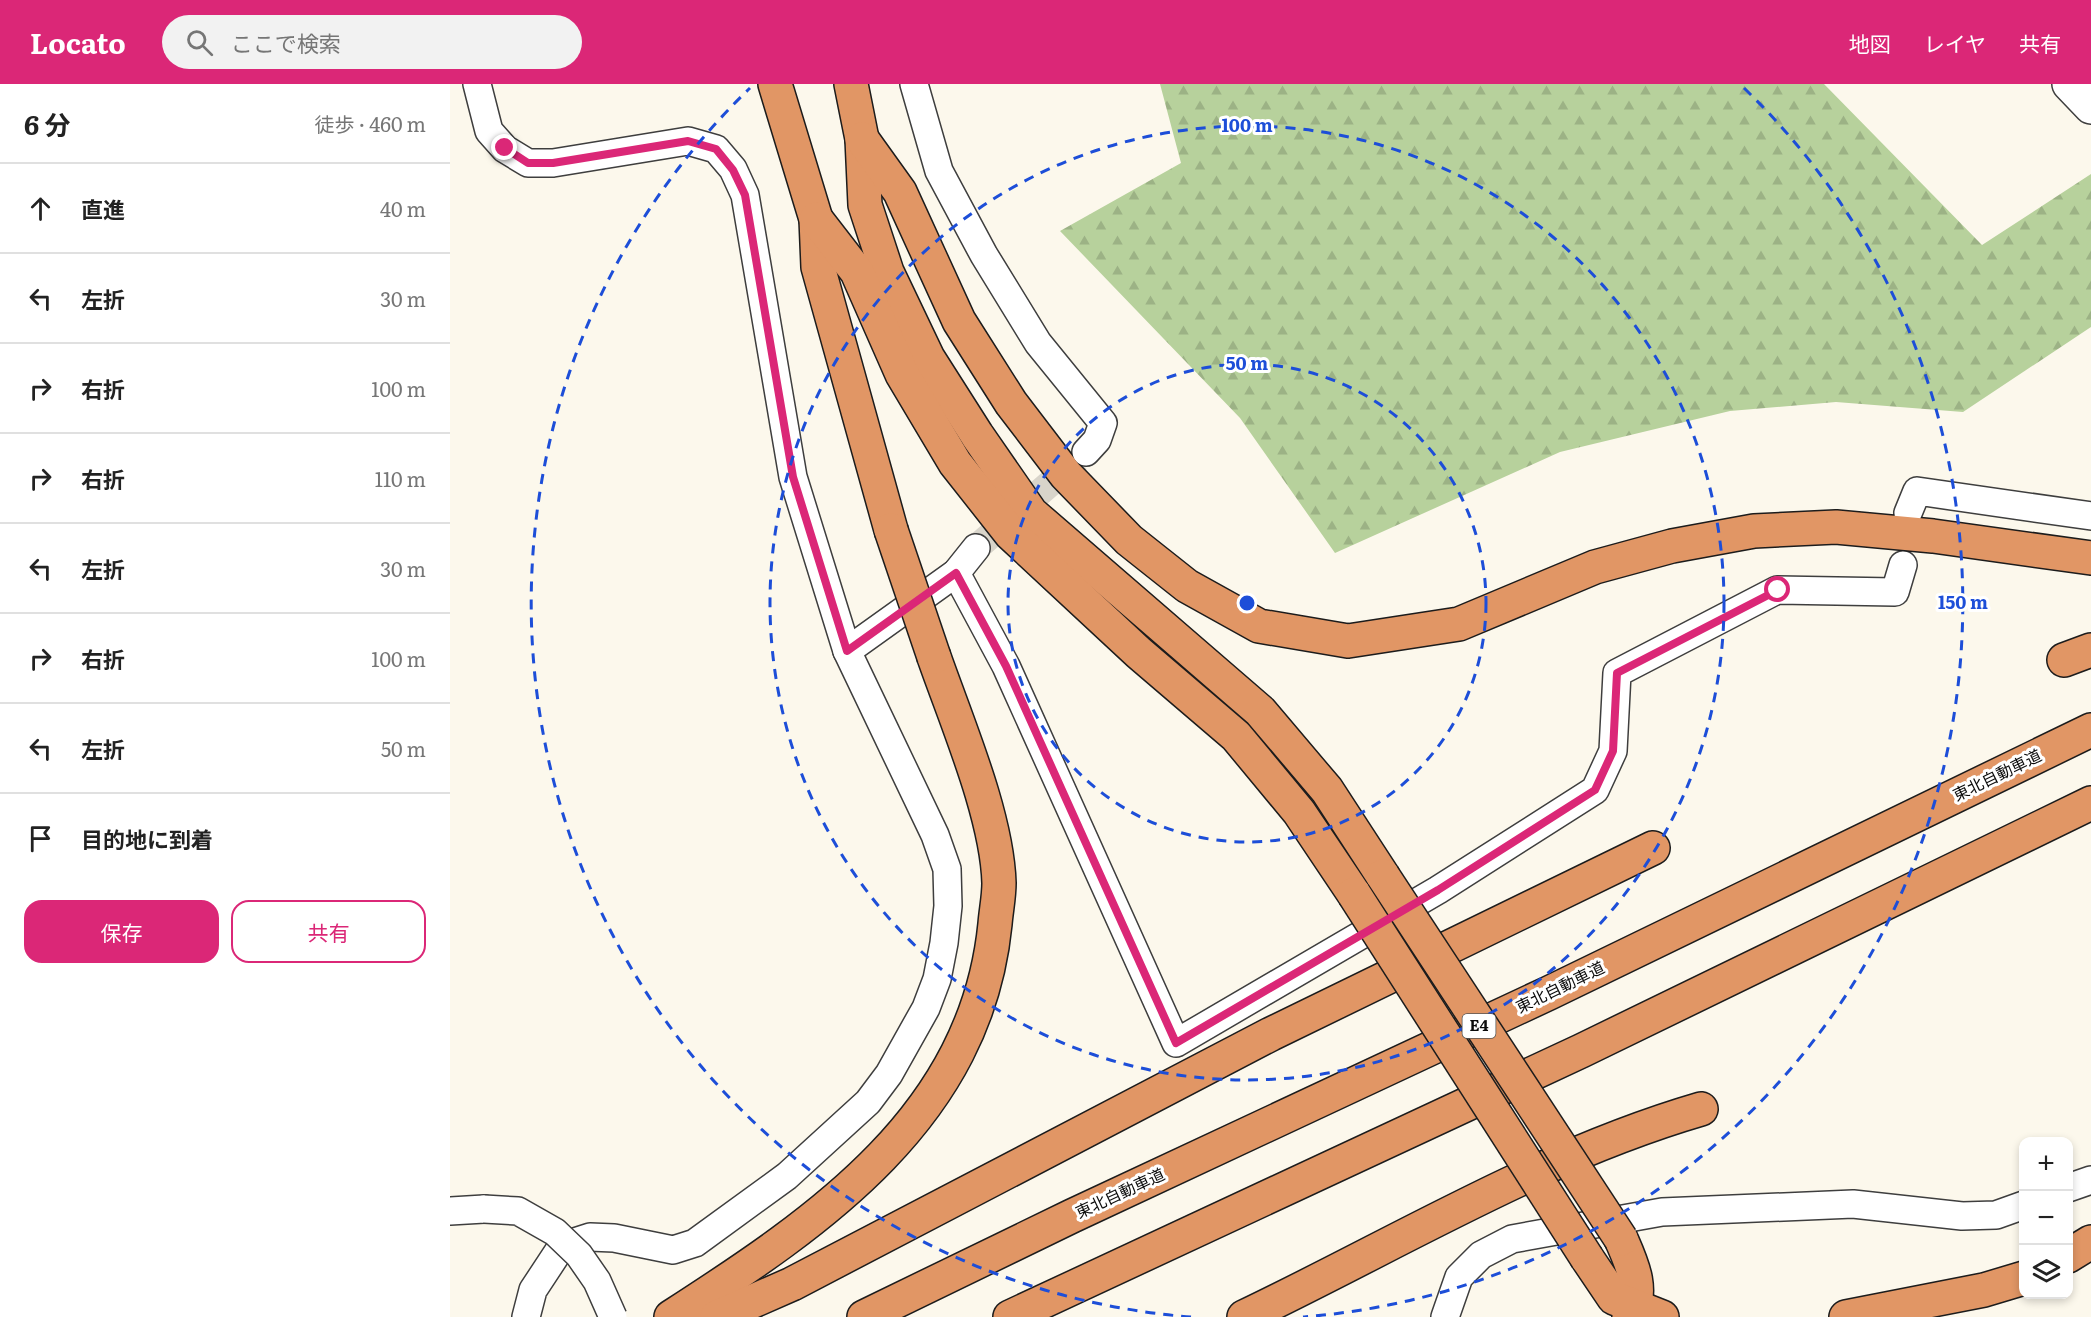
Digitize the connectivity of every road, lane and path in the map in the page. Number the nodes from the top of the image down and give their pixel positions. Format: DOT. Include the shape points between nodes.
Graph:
graph roads {
  1 [pos="477,84"];
  2 [pos="775,84"];
  3 [pos="851,84"];
  4 [pos="914,84"];
  5 [pos="2068,84"];
  6 [pos="2091,107"];
  7 [pos="862,139"];
  8 [pos="816,219"];
  9 [pos="1086,452"];
  10 [pos="1908,513"];
  11 [pos="2091,516"];
  12 [pos="976,548"];
  13 [pos="2091,558"];
  14 [pos="1903,565"];
  15 [pos="956,573"];
  16 [pos="847,651"];
  17 [pos="2091,730"];
  18 [pos="2091,803"];
  19 [pos="1653,848"];
  20 [pos="1701,1109"];
  21 [pos="2091,1180"];
  22 [pos="2073,1186"];
  23 [pos="2019,1206"];
  24 [pos="450,1211"];
  25 [pos="2091,1242"];
  26 [pos="2073,1253"];
  27 [pos="2019,1280"];
  28 [pos="1642,1314"];
  29 [pos="525,1317"];
  30 [pos="613,1317"];
  31 [pos="671,1317"];
  32 [pos="717,1317"];
  33 [pos="864,1317"];
  34 [pos="1010,1317"];
  35 [pos="1244,1317"];
  36 [pos="1445,1317"];
  37 [pos="1846,1317"];
  1 -- 16 [label="street" via="489,131 528,163 553,163 688,141 716,149 733,170 745,195 793,477"];
  2 -- 8 [label="highway"];
  3 -- 7 [label="highway"];
  4 -- 9 [label="street" via="939,171 984,255 1038,343 1103,423 1097,441"];
  5 -- 6 [label="street"];
  7 -- 13 [label="highway" via="900,192 959,321 1011,403 1066,475 1129,540 1187,586 1259,626 1348,641 1459,624 1595,567 1672,546 1754,531 1836,527"];
  7 -- 28 [label="highway, bridge" via="865,205 887,272 928,358 976,435 1024,503 1058,537 1260,711 1327,790 1621,1239 1634,1273"];
  8 -- 28 [label="highway, bridge" via="857,272 902,374 955,463 1011,534 1139,653 1236,736 1299,812 1614,1298"];
  8 -- 31 [label="highway, bridge" via="818,267 891,530 990,823 999,883 991,959 972,1021 945,1079 908,1129 843,1194 765,1256"];
  10 -- 11 [label="street" via="1917,491"];
  12 -- 15 [label="street"];
  14 -- 15 [label="street" via="1895,592 1778,590 1617,673 1613,751 1595,790 1438,890 1176,1043 1006,666"];
  15 -- 16 [label="street"];
  16 -- 29 [label="street" via="935,835 947,869 944,944 926,1008 890,1074 868,1102 787,1176 695,1243 673,1250 590,1237 562,1246 533,1290"];
  17 -- 33 [label="highway, 東北自動車道 / E4" via="1559,988"];
  18 -- 34 [label="highway" via="1581,1051"];
  19 -- 32 [label="highway" via="1271,1034 792,1284"];
  20 -- 35 [label="highway" via="1646,1125 1451,1211"];
  21 -- 22 [label="street"];
  23 -- 36 [label="street" via="1996,1215 1962,1216 1853,1204 1662,1212 1512,1239 1481,1255 1459,1276"];
  24 -- 30 [label="street, bridge" via="518,1211 555,1232 579,1255 597,1281"];
  25 -- 26 [label="highway"];
  27 -- 37 [label="highway"];
}
